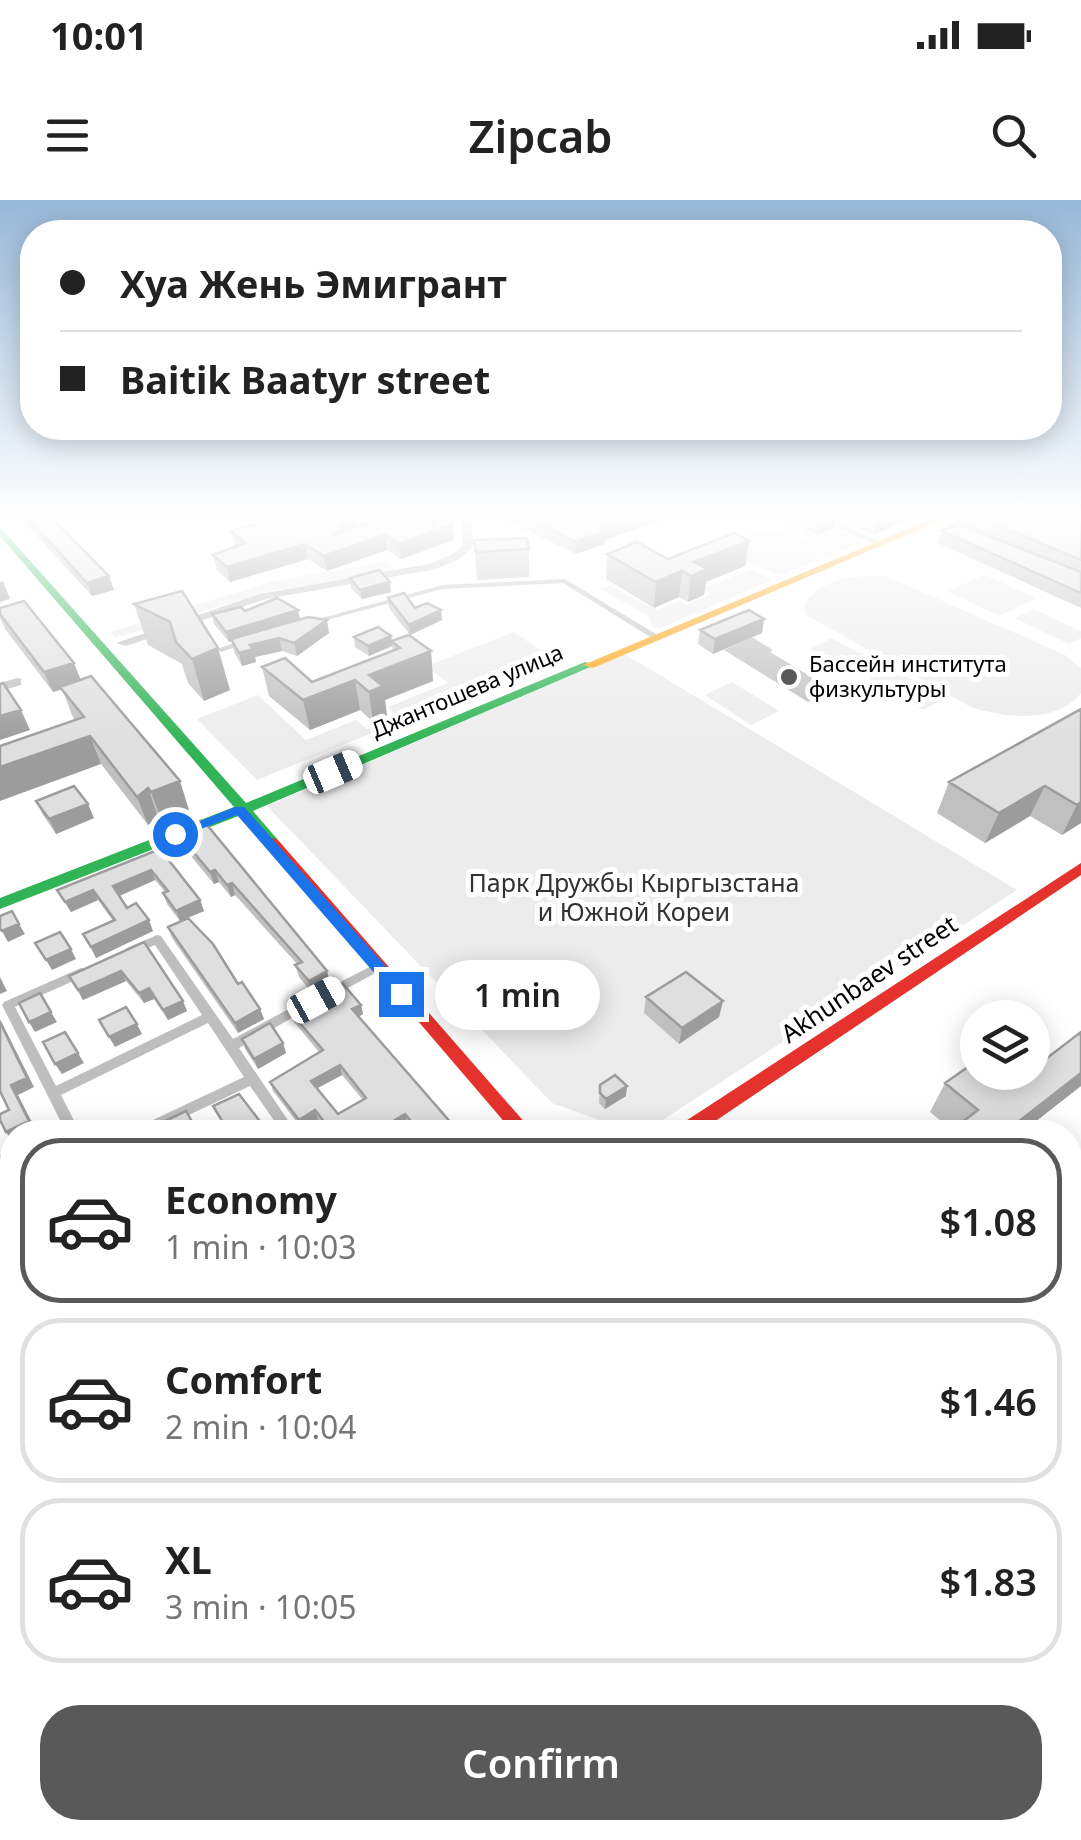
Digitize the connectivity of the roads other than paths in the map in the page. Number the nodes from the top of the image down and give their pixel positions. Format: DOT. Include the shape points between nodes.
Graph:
graph roads {
  1 [pos="48,592"];
  2 [pos="425,592"];
  3 [pos="582,592"];
  4 [pos="766,592"];
  5 [pos="303,625"];
  6 [pos="264,636"];
  7 [pos="656,636"];
  8 [pos="221,649"];
  9 [pos="239,810"];
  10 [pos="1081,868"];
  11 [pos="0,904"];
  12 [pos="124,954"];
  13 [pos="107,962"];
  14 [pos="377,967"];
  15 [pos="210,1017"];
  16 [pos="230,1046"];
  17 [pos="252,1079"];
  18 [pos="53,1092"];
  19 [pos="64,1120"];
  20 [pos="166,1120"];
  21 [pos="281,1120"];
  22 [pos="513,1120"];
  23 [pos="703,1120"];
  1 -- 9 [label="main road"];
  2 -- 5 [label="street"];
  3 -- 7 [label="street"];
  4 -- 7 [label="main road, Джантошева улица"];
  6 -- 8 [label="street"];
  7 -- 9 [label="main road, Джантошева улица"];
  9 -- 11 [label="main road, Джантошева улица"];
  9 -- 14 [label="main road"];
  10 -- 23 [label="main road, Akhunbaev street"];
  12 -- 15 [label="street" via="157,939"];
  13 -- 18 [label="street" via="8,1006"];
  14 -- 16 [label="street"];
  14 -- 22 [label="main road"];
  15 -- 16 [label="street"];
  15 -- 18 [label="street"];
  16 -- 17 [label="street"];
  17 -- 20 [label="street"];
  17 -- 21 [label="street"];
  18 -- 19 [label="street"];
}
